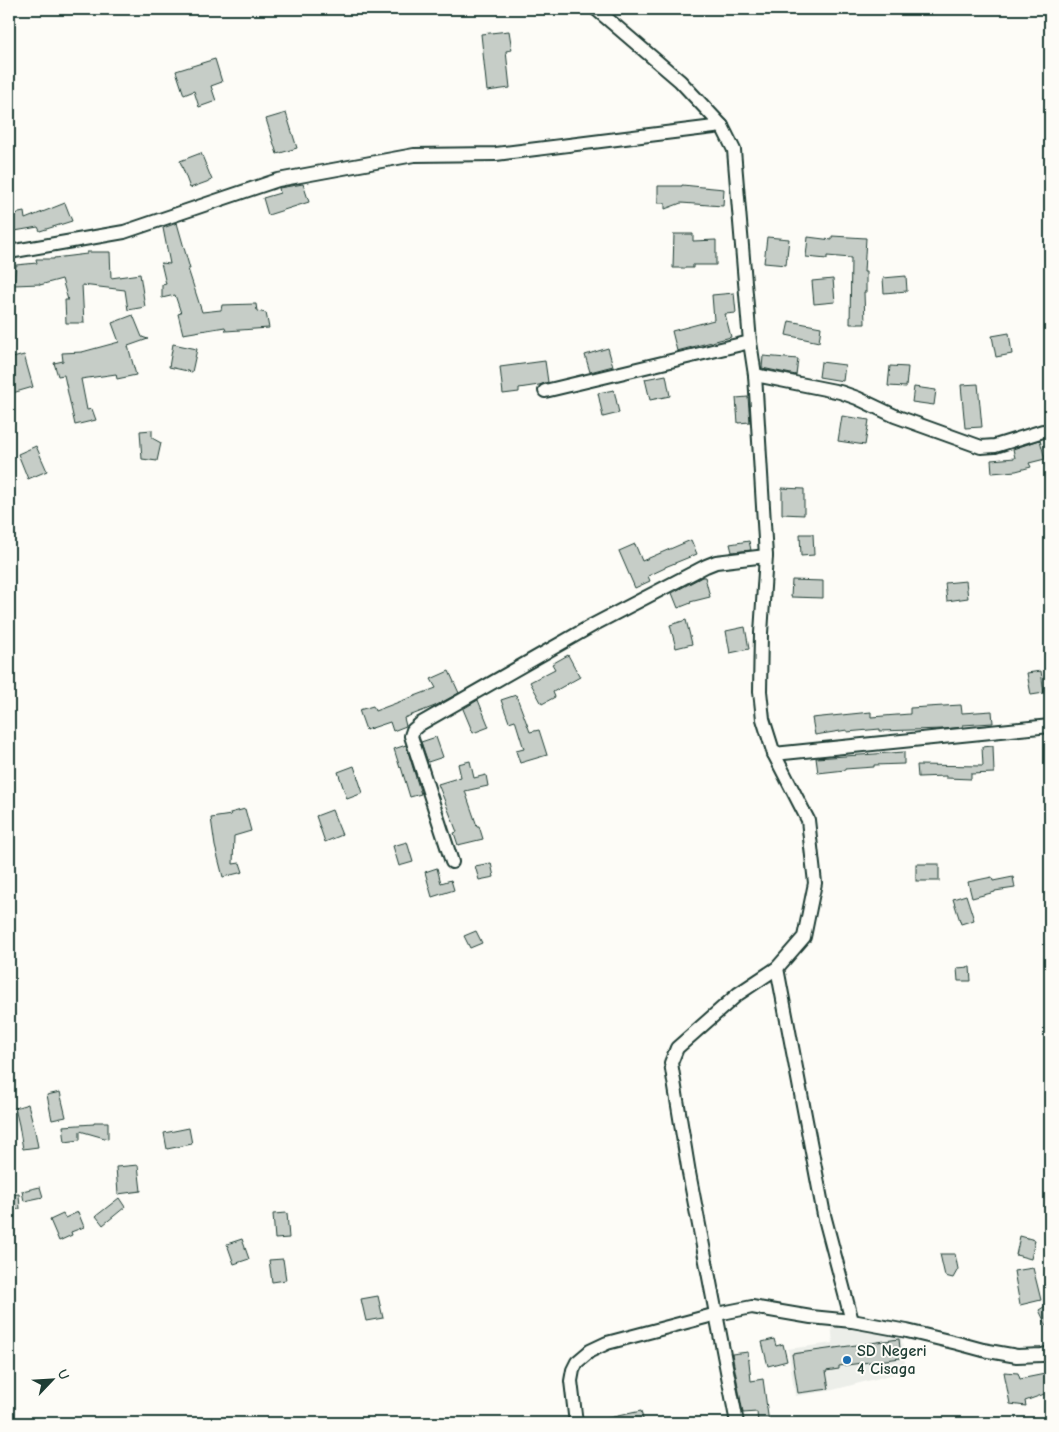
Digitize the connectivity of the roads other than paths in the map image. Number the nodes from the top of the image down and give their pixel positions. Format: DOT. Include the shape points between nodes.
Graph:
graph roads {
  1 [pos="596,9"];
  2 [pos="722,126"];
  3 [pos="9,252"];
  4 [pos="750,342"];
  5 [pos="755,375"];
  6 [pos="545,391"];
  7 [pos="1043,431"];
  8 [pos="766,556"];
  9 [pos="1050,726"];
  10 [pos="774,754"];
  11 [pos="452,862"];
  12 [pos="777,968"];
  13 [pos="717,1314"];
  14 [pos="852,1321"];
  15 [pos="1050,1352"];
  16 [pos="576,1423"];
  17 [pos="737,1423"];
  1 -- 2 [label="street" via="680,81"];
  2 -- 3 [label="street" via="496,154 414,155 278,180 124,232"];
  2 -- 4 [label="street" via="734,150"];
  4 -- 5 [label="street"];
  4 -- 6 [label="street"];
  5 -- 7 [label="street" via="840,392 981,447 995,446"];
  5 -- 8 [label="street"];
  8 -- 10 [label="street" via="760,690 763,719"];
  8 -- 11 [label="street" via="706,566 593,625 413,730 411,736"];
  9 -- 10 [label="street"];
  10 -- 12 [label="street" via="808,820 815,883 804,937"];
  12 -- 13 [label="street" via="738,994 677,1048 671,1063"];
  12 -- 14 [label="street" via="824,1215"];
  13 -- 14 [label="street" via="752,1307"];
  13 -- 16 [label="street" via="607,1342 590,1351 573,1370"];
  13 -- 17 [label="street"];
  14 -- 15 [label="street" via="1017,1356"];
}
